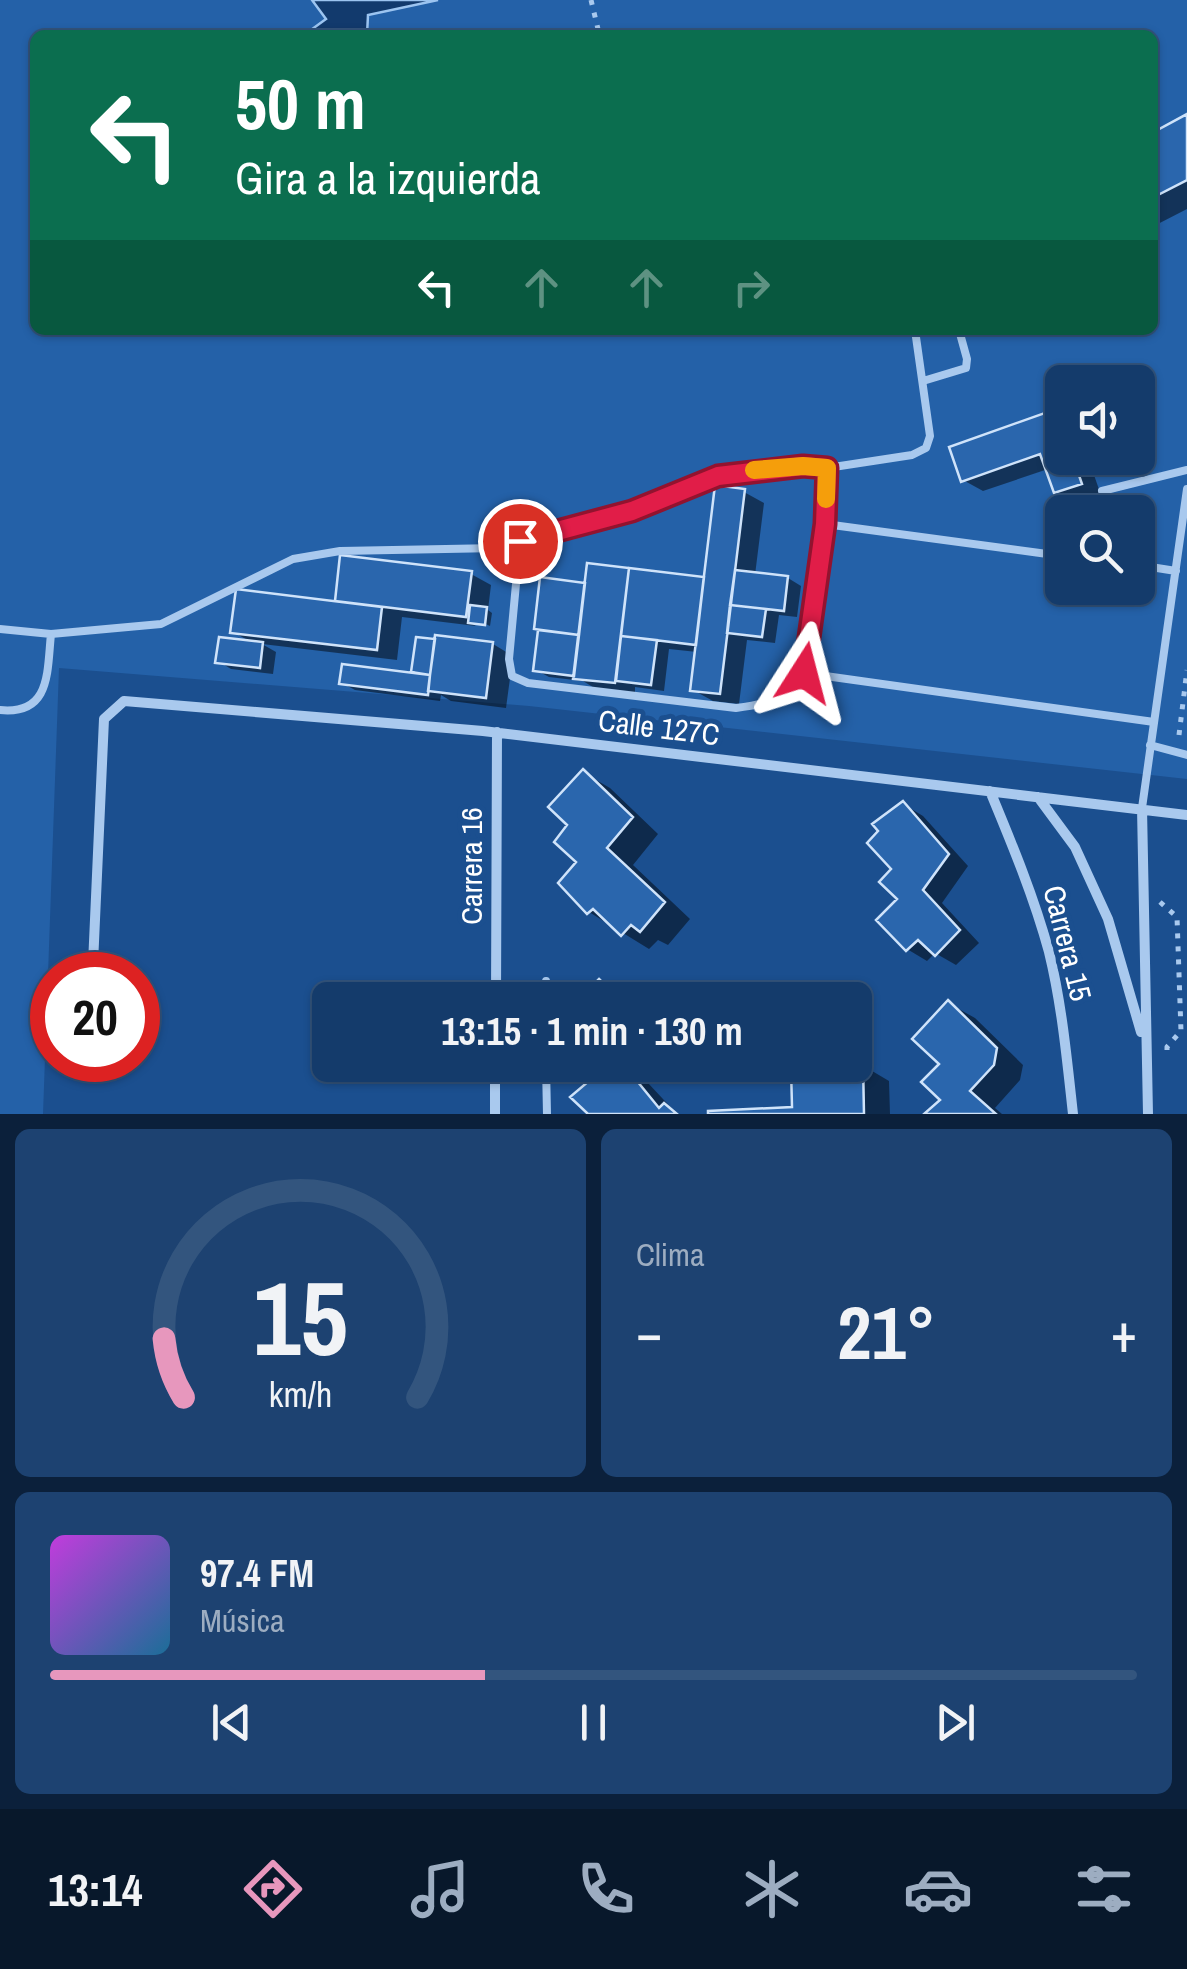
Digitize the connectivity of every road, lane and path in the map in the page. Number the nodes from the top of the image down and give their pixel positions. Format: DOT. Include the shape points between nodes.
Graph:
graph roads {
  1 [pos="590,0"];
  2 [pos="598,30"];
  3 [pos="916,335"];
  4 [pos="960,335"];
  5 [pos="922,381"];
  6 [pos="827,468"];
  7 [pos="1187,470"];
  8 [pos="1187,489"];
  9 [pos="1102,491"];
  10 [pos="825,524"];
  11 [pos="520,541"];
  12 [pos="1045,554"];
  13 [pos="1155,568"];
  14 [pos="1176,570"];
  15 [pos="0,628"];
  16 [pos="51,634"];
  17 [pos="1187,670"];
  18 [pos="804,673"];
  19 [pos="0,710"];
  20 [pos="1154,722"];
  21 [pos="497,732"];
  22 [pos="1150,745"];
  23 [pos="1182,754"];
  24 [pos="990,792"];
  25 [pos="1038,797"];
  26 [pos="1142,808"];
  27 [pos="1187,815"];
  28 [pos="1160,886"];
  29 [pos="94,952"];
  30 [pos="496,982"];
  31 [pos="1146,1048"];
  32 [pos="1167,1063"];
  33 [pos="495,1082"];
  34 [pos="546,1082"];
  35 [pos="495,1114"];
  36 [pos="546,1114"];
  37 [pos="1073,1114"];
  38 [pos="1148,1114"];
  1 -- 2 [label="path"];
  3 -- 5 [label="lane"];
  4 -- 5 [label="lane" via="966,368"];
  5 -- 6 [label="lane" via="926,448"];
  6 -- 10 [label="lane"];
  6 -- 11 [label="lane" via="718,476 632,511"];
  7 -- 9 [label="lane"];
  8 -- 14 [label="lane"];
  10 -- 12 [label="lane"];
  10 -- 18 [label="lane"];
  11 -- 16 [label="lane" via="498,548 340,551 293,559 161,624"];
  11 -- 18 [label="lane" via="508,672 519,681 736,708 783,696"];
  13 -- 14 [label="lane"];
  14 -- 20 [label="lane"];
  15 -- 16 [label="lane"];
  16 -- 19 [label="lane" via="39,698 18,712"];
  17 -- 23 [label="path"];
  18 -- 20 [label="lane"];
  20 -- 22 [label="lane"];
  21 -- 24 [label="street, Calle 127C"];
  21 -- 29 [label="street, Calle 127C" via="124,701 104,719"];
  21 -- 30 [label="street, Carrera 16"];
  22 -- 23 [label="lane"];
  22 -- 26 [label="lane"];
  24 -- 25 [label="street, Calle 127C"];
  24 -- 37 [label="street, Carrera 15" via="1048,952"];
  25 -- 26 [label="street, Calle 127C"];
  25 -- 31 [label="street, Carrera 15" via="1075,848 1108,918"];
  26 -- 27 [label="street, Calle 127C"];
  26 -- 31 [label="street, Carrera 15"];
  28 -- 32 [label="path" via="1160,902 1177,917 1181,1031 1166,1047"];
  31 -- 38 [label="street, Carrera 15"];
  33 -- 35 [label="street"];
  34 -- 36 [label="lane"];
}
